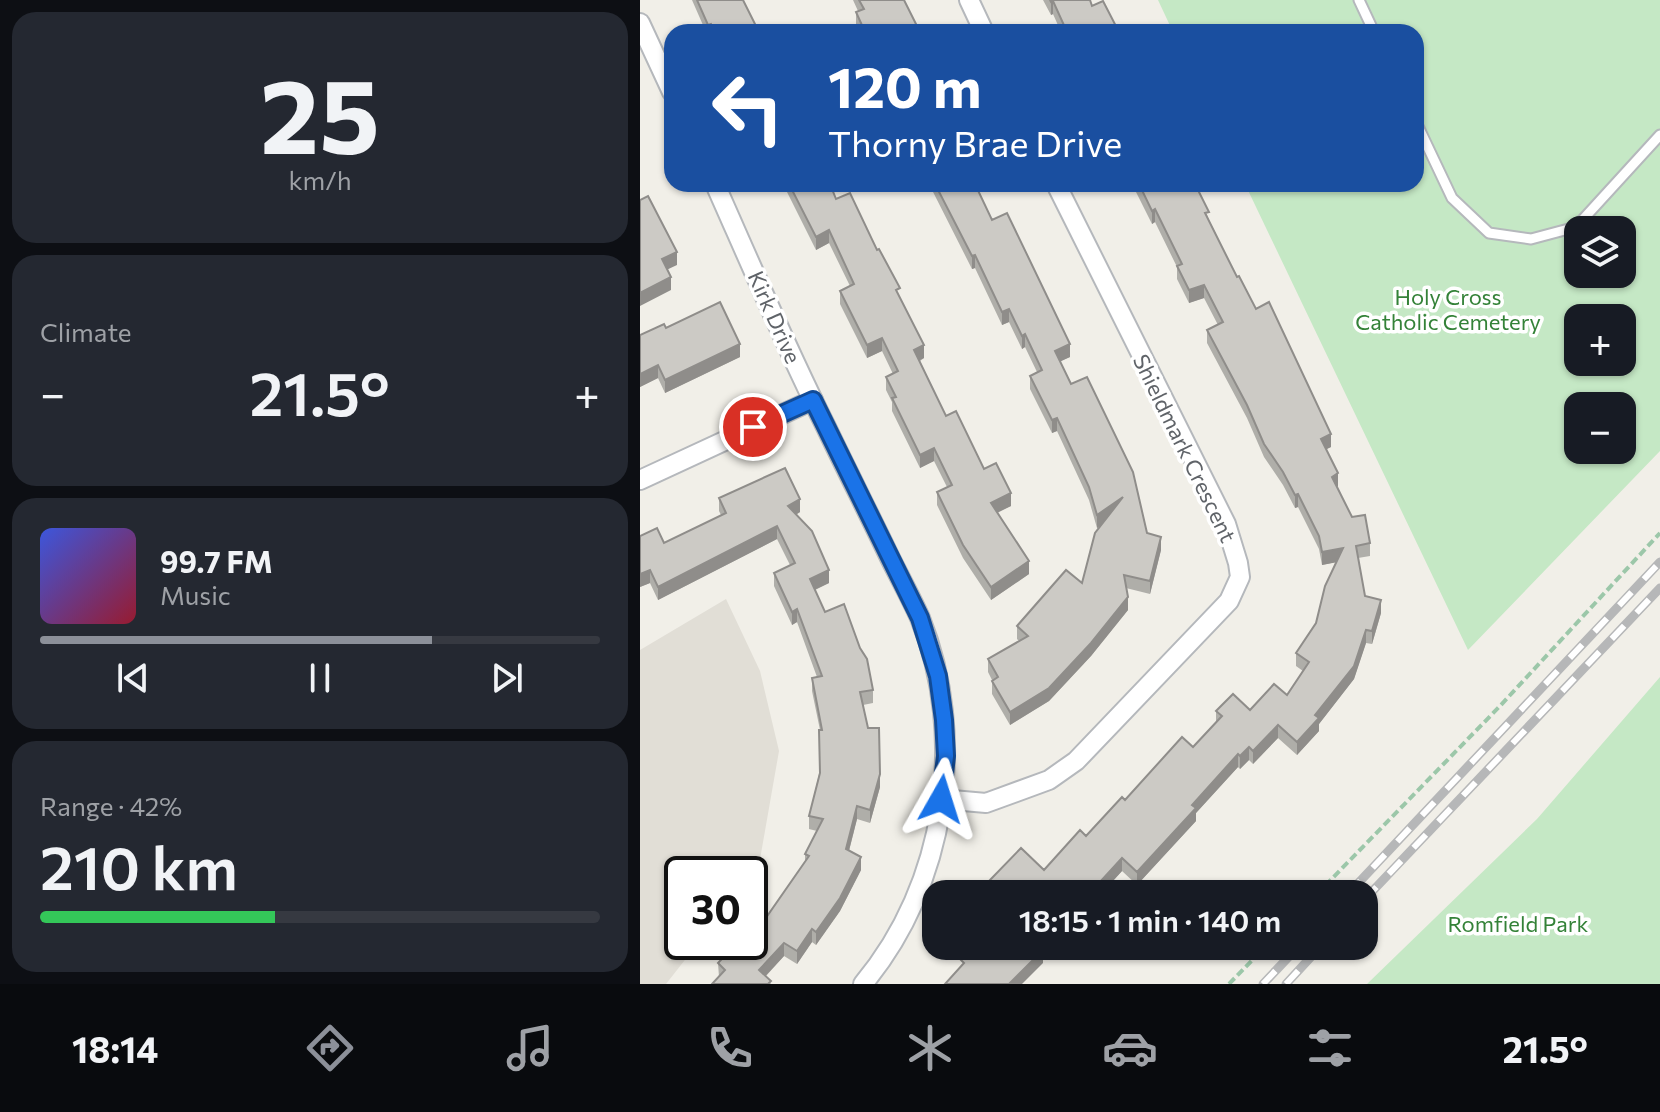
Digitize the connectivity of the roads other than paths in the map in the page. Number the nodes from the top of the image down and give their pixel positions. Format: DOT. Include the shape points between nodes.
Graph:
graph roads {
  1 [pos="969,0"];
  2 [pos="1359,0"];
  3 [pos="640,23"];
  4 [pos="980,24"];
  5 [pos="1370,24"];
  6 [pos="664,75"];
  7 [pos="1660,135"];
  8 [pos="1424,139"];
  9 [pos="719,192"];
  10 [pos="1060,192"];
  11 [pos="813,400"];
  12 [pos="640,480"];
  13 [pos="941,799"];
  14 [pos="863,984"];
  1 -- 4 [label="street"];
  2 -- 5 [label="lane"];
  3 -- 6 [label="street"];
  7 -- 8 [label="lane" via="1576,227 1531,239 1489,233 1452,198"];
  9 -- 11 [label="street, Kirk Drive"];
  10 -- 13 [label="street, Shieldmark Crescent" via="1226,524 1240,577 1229,601 1076,761 1049,780 986,803"];
  11 -- 12 [label="street"];
  11 -- 13 [label="street, Kirk Drive" via="920,618 938,676 944,720"];
  13 -- 14 [label="street, Kirk Drive" via="913,909"];
}
